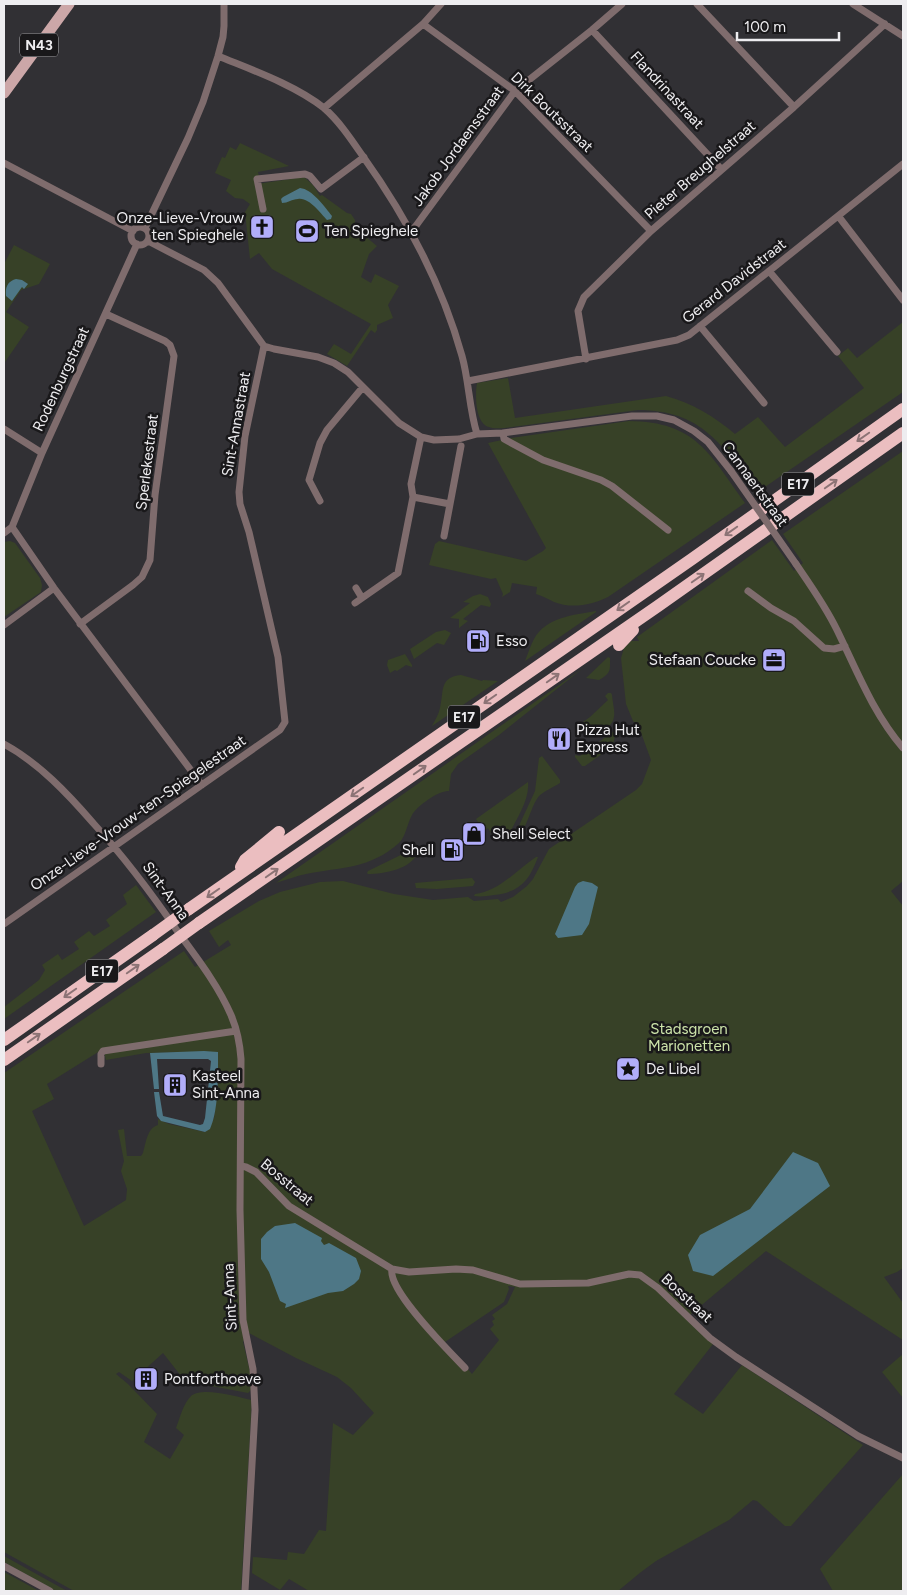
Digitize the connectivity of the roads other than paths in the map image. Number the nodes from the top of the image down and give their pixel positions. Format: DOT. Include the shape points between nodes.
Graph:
graph roads {
  1 [pos="69,4"];
  2 [pos="224,4"];
  3 [pos="441,4"];
  4 [pos="622,4"];
  5 [pos="697,4"];
  6 [pos="853,4"];
  7 [pos="423,24"];
  8 [pos="885,24"];
  9 [pos="592,30"];
  10 [pos="903,36"];
  11 [pos="218,56"];
  12 [pos="6,90"];
  13 [pos="515,91"];
  14 [pos="4,98"];
  15 [pos="794,107"];
  16 [pos="324,108"];
  17 [pos="364,157"];
  18 [pos="4,163"];
  19 [pos="903,164"];
  20 [pos="721,169"];
  21 [pos="263,209"];
  22 [pos="839,217"];
  23 [pos="145,228"];
  24 [pos="410,230"];
  25 [pos="133,231"];
  26 [pos="651,231"];
  27 [pos="148,241"];
  28 [pos="137,244"];
  29 [pos="769,271"];
  30 [pos="903,300"];
  31 [pos="106,314"];
  32 [pos="700,326"];
  33 [pos="264,346"];
  34 [pos="837,352"];
  35 [pos="586,359"];
  36 [pos="468,380"];
  37 [pos="363,387"];
  38 [pos="764,403"];
  39 [pos="903,409"];
  40 [pos="4,429"];
  41 [pos="502,433"];
  42 [pos="903,433"];
  43 [pos="477,434"];
  44 [pos="421,437"];
  45 [pos="461,446"];
  46 [pos="42,453"];
  47 [pos="413,497"];
  48 [pos="320,501"];
  49 [pos="450,504"];
  50 [pos="12,527"];
  51 [pos="668,530"];
  52 [pos="4,533"];
  53 [pos="444,536"];
  54 [pos="692,558"];
  55 [pos="640,586"];
  56 [pos="54,588"];
  57 [pos="356,588"];
  58 [pos="748,591"];
  59 [pos="362,598"];
  60 [pos="355,604"];
  61 [pos="658,606"];
  62 [pos="80,624"];
  63 [pos="4,625"];
  64 [pos="618,645"];
  65 [pos="845,646"];
  66 [pos="286,722"];
  67 [pos="4,744"];
  68 [pos="903,748"];
  69 [pos="202,785"];
  70 [pos="279,832"];
  71 [pos="115,847"];
  72 [pos="236,876"];
  73 [pos="232,900"];
  74 [pos="248,900"];
  75 [pos="4,924"];
  76 [pos="236,1031"];
  77 [pos="4,1040"];
  78 [pos="4,1060"];
  79 [pos="101,1064"];
  80 [pos="241,1166"];
  81 [pos="392,1269"];
  82 [pos="465,1368"];
  83 [pos="903,1458"];
  84 [pos="4,1566"];
  85 [pos="50,1591"];
  86 [pos="245,1591"];
  1 -- 12 [label="main road, N43"];
  2 -- 11 [label="street" via="224,26"];
  3 -- 7 [label="street"];
  4 -- 9 [label="street, Jakob Jordaensstraat"];
  5 -- 15 [label="street"];
  6 -- 8 [label="street"];
  7 -- 13 [label="street, Dirk Boutsstraat"];
  7 -- 16 [label="street"];
  8 -- 10 [label="street"];
  8 -- 15 [label="street, Pieter Breughelstraat"];
  9 -- 13 [label="street, Jakob Jordaensstraat"];
  9 -- 20 [label="street, Flandrinastraat"];
  11 -- 16 [label="street" via="298,91"];
  11 -- 23 [label="street" via="188,138"];
  12 -- 14 [label="main road, N43"];
  13 -- 24 [label="street, Jakob Jordaensstraat"];
  13 -- 26 [label="street, Dirk Boutsstraat"];
  15 -- 20 [label="street, Pieter Breughelstraat"];
  16 -- 17 [label="street"];
  17 -- 21 [label="street" via="321,189 305,174 257,179"];
  17 -- 24 [label="street"];
  18 -- 25 [label="street"];
  19 -- 22 [label="street, Gerard Davidstraat"];
  20 -- 26 [label="street, Pieter Breughelstraat"];
  22 -- 29 [label="street, Gerard Davidstraat"];
  22 -- 30 [label="street"];
  23 -- 25 [label="street"];
  23 -- 27 [label="street" via="149,234"];
  24 -- 36 [label="street" via="452,327"];
  25 -- 28 [label="street" via="132,237"];
  26 -- 35 [label="street, Pieter Breughelstraat" via="584,297 578,311"];
  27 -- 28 [label="street"];
  27 -- 33 [label="street" via="204,270 218,283"];
  28 -- 31 [label="street, Rodenburgstraat"];
  29 -- 32 [label="street, Gerard Davidstraat"];
  29 -- 34 [label="street"];
  31 -- 46 [label="street, Rodenburgstraat"];
  31 -- 62 [label="street, Sperlekestraat" via="165,341 174,356 155,495 150,560 142,577"];
  32 -- 35 [label="street, Gerard Davidstraat" via="677,340"];
  32 -- 38 [label="street"];
  33 -- 37 [label="street, Cannaertstraat" via="334,363"];
  33 -- 66 [label="street, Sint-Annastraat" via="245,436 239,492 278,657"];
  35 -- 36 [label="street, Gerard Davidstraat"];
  36 -- 43 [label="street"];
  37 -- 44 [label="street, Cannaertstraat" via="398,423"];
  37 -- 48 [label="street" via="320,443 309,480"];
  39 -- 54 [label="highway, E17, one-way"];
  40 -- 46 [label="street"];
  41 -- 43 [label="street, Cannaertstraat"];
  41 -- 51 [label="street" via="504,439 543,460 606,483"];
  41 -- 65 [label="street, Cannaertstraat, bridge" via="632,416 658,416 694,431 708,442 796,564"];
  61 -- 42 [label="highway, E17, one-way"];
  43 -- 44 [label="street, Cannaertstraat" via="459,440"];
  44 -- 47 [label="street" via="411,484"];
  45 -- 49 [label="street"];
  46 -- 50 [label="street, Rodenburgstraat"];
  47 -- 49 [label="street"];
  47 -- 59 [label="street" via="398,573"];
  49 -- 53 [label="street"];
  50 -- 52 [label="street"];
  50 -- 56 [label="street"];
  54 -- 55 [label="highway"];
  54 -- 72 [label="highway, E17, one-way"];
  56 -- 62 [label="street"];
  56 -- 63 [label="street"];
  57 -- 59 [label="street"];
  58 -- 65 [label="street" via="794,621 824,648"];
  59 -- 60 [label="street"];
  61 -- 64 [label="highway"];
  73 -- 61 [label="highway, E17, one-way"];
  62 -- 69 [label="street"];
  65 -- 68 [label="street, Cannaertstraat" via="876,710"];
  66 -- 69 [label="street, Onze-Lieve-Vrouw-ten-Spiegelestraat" via="280,730"];
  67 -- 71 [label="street, Sint-Anna" via="55,782"];
  69 -- 71 [label="street, Onze-Lieve-Vrouw-ten-Spiegelestraat"];
  70 -- 72 [label="highway" via="245,860"];
  71 -- 75 [label="street, Onze-Lieve-Vrouw-ten-Spiegelestraat"];
  71 -- 76 [label="street, Sint-Anna" via="199,961 225,1002"];
  72 -- 77 [label="highway, E17, one-way, bridge"];
  73 -- 74 [label="highway"];
  78 -- 73 [label="highway, E17, one-way, bridge"];
  76 -- 79 [label="street" via="104,1051"];
  76 -- 80 [label="street, Sint-Anna" via="241,1059"];
  80 -- 81 [label="street, Bosstraat" via="256,1172 289,1206"];
  80 -- 86 [label="street, Sint-Anna" via="243,1320 253,1370 255,1410"];
  81 -- 82 [label="street" via="392,1278 405,1301"];
  81 -- 83 [label="street, Bosstraat" via="409,1272 473,1270 520,1284 588,1284 629,1274 640,1275 736,1357 858,1436"];
  84 -- 85 [label="street"];
}
